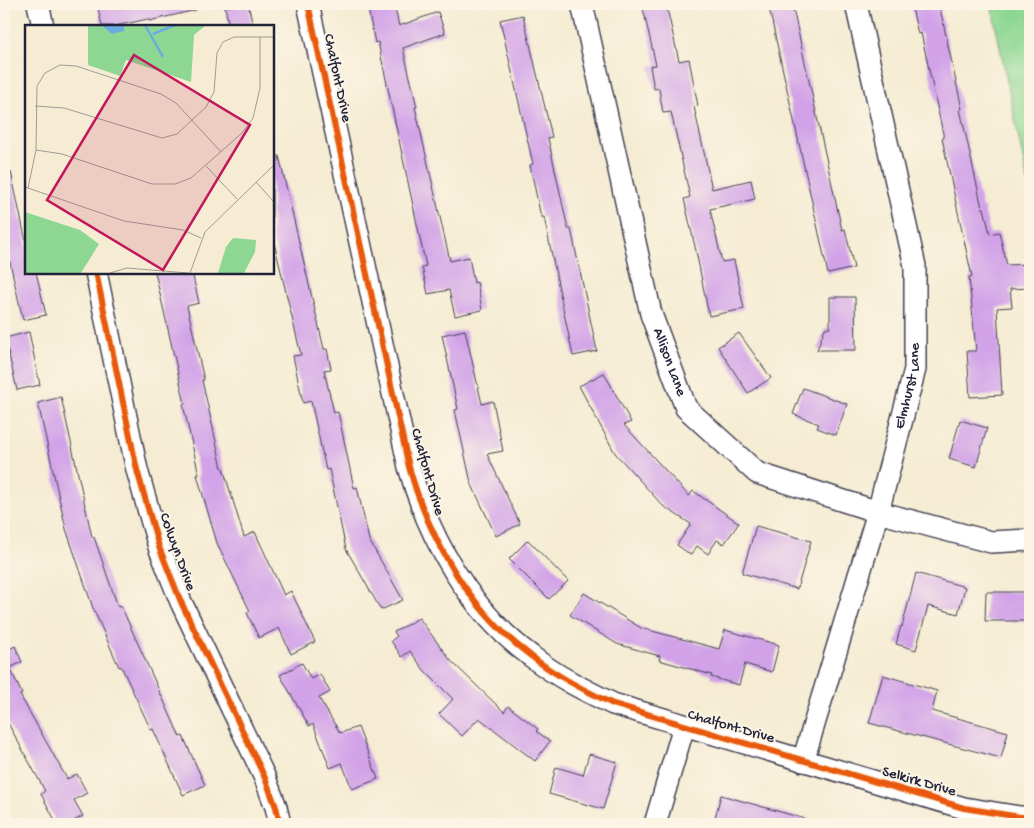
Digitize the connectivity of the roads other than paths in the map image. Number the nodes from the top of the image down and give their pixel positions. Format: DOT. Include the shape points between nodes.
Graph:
graph roads {
  1 [pos="38,4"];
  2 [pos="308,4"];
  3 [pos="582,4"];
  4 [pos="856,4"];
  5 [pos="42,25"];
  6 [pos="96,274"];
  7 [pos="878,512"];
  8 [pos="1030,540"];
  9 [pos="684,726"];
  10 [pos="803,761"];
  11 [pos="1030,817"];
  12 [pos="280,824"];
  13 [pos="655,824"];
  1 -- 5 [label="street"];
  2 -- 9 [label="street, Chalfont Drive" via="409,467 431,530 448,562 472,595 507,636 530,656 573,685 613,704"];
  3 -- 7 [label="street, Allison Lane" via="651,314 686,408 757,473"];
  4 -- 7 [label="street, Elmhurst Lane" via="915,266 915,369"];
  6 -- 12 [label="street, Colwyn Drive" via="137,470 159,547 181,602 265,778"];
  7 -- 8 [label="street, Allison Lane" via="991,542"];
  7 -- 10 [label="street, Elmhurst Lane"];
  9 -- 10 [label="street, Chalfont Drive"];
  9 -- 13 [label="street"];
  10 -- 11 [label="street, Selkirk Drive" via="964,808"];
}
